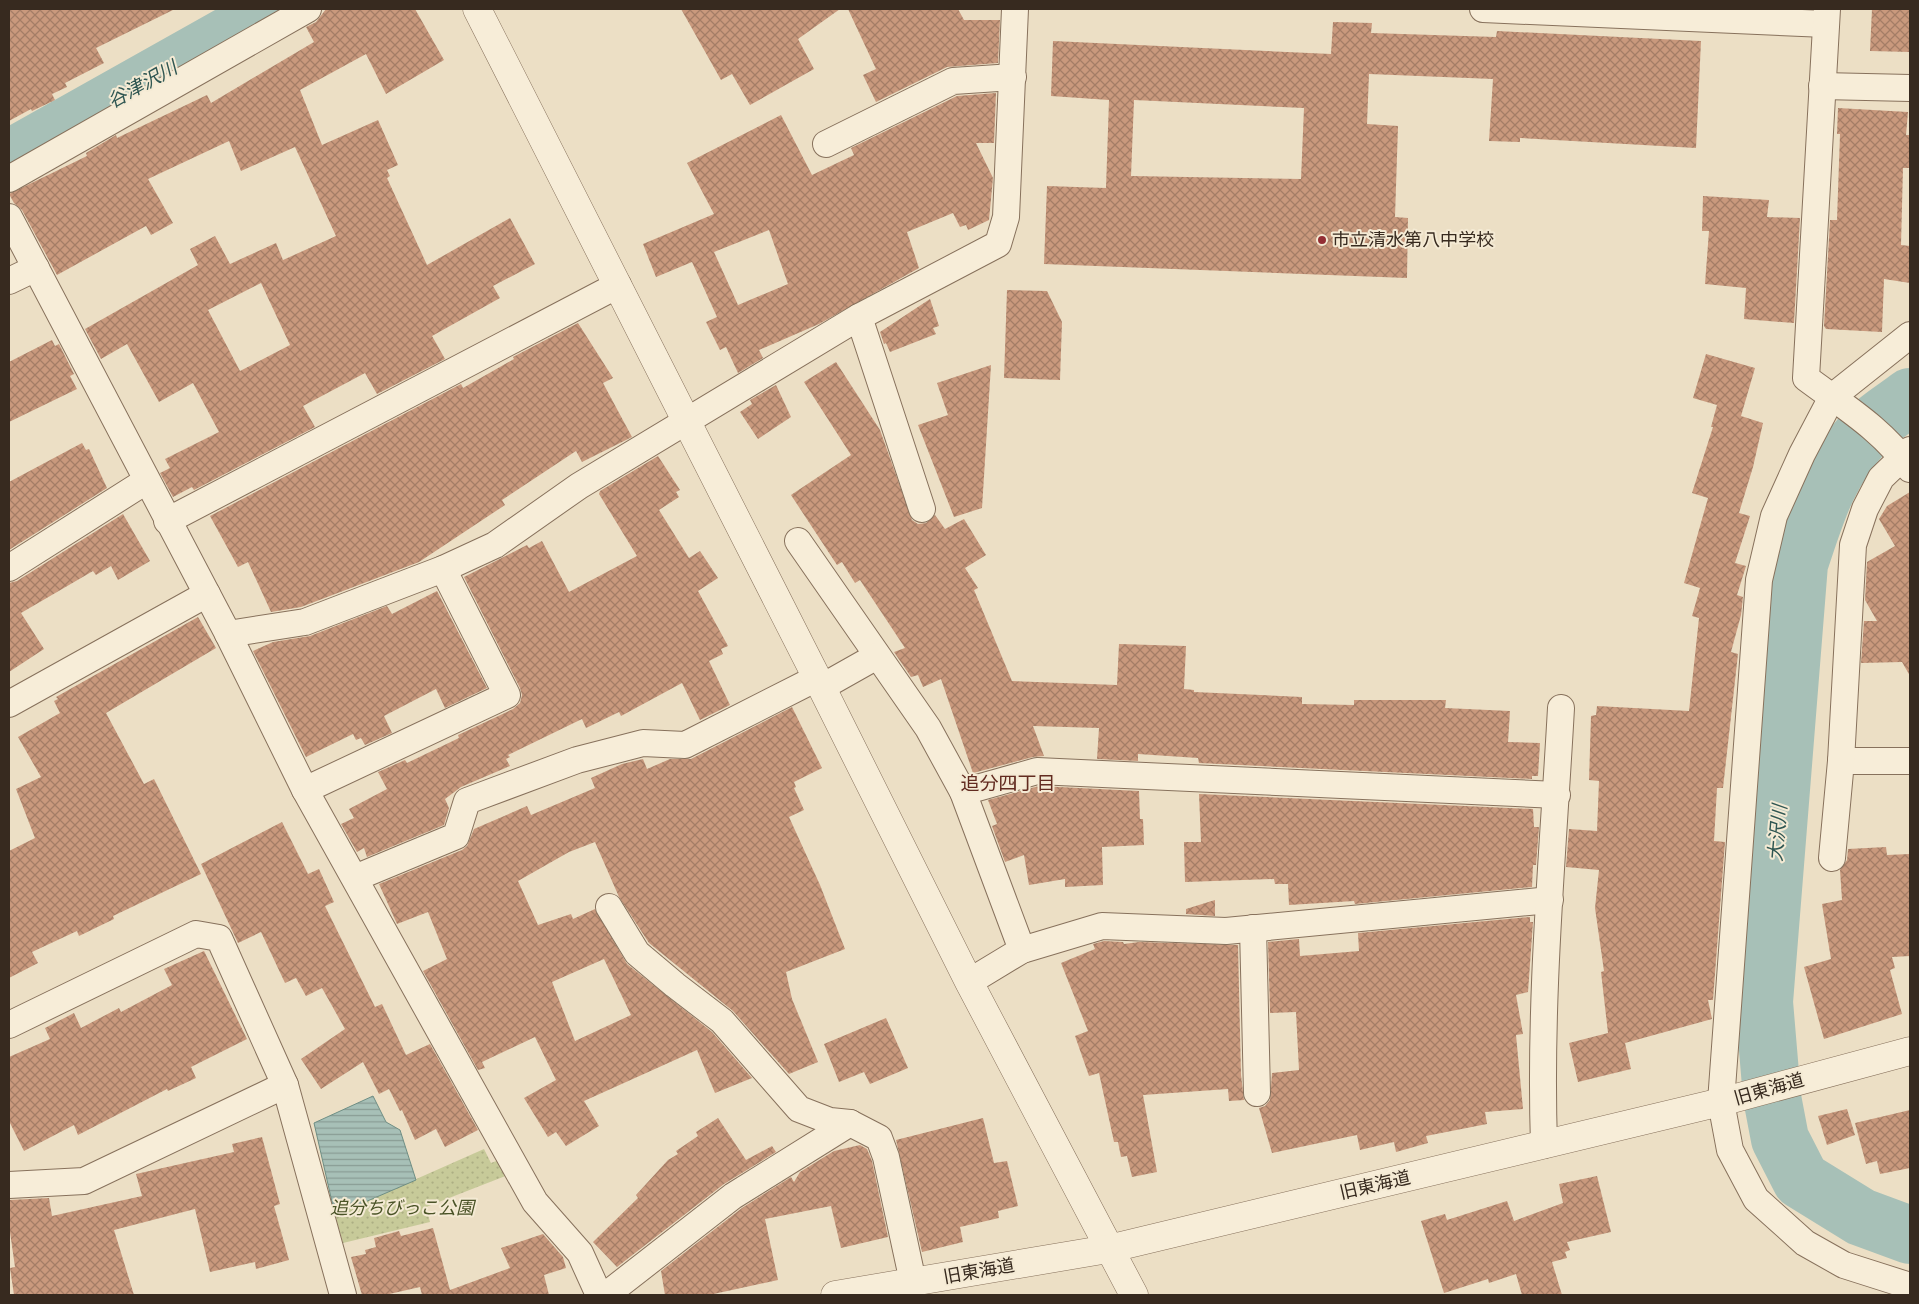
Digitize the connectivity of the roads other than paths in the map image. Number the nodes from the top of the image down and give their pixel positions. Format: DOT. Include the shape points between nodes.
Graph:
graph roads {
  1 [pos="308,9"];
  2 [pos="477,9"];
  3 [pos="1015,9"];
  4 [pos="1483,9"];
  5 [pos="1826,16"];
  6 [pos="1013,77"];
  7 [pos="1822,86"];
  8 [pos="1910,88"];
  9 [pos="826,144"];
  10 [pos="9,179"];
  11 [pos="9,217"];
  12 [pos="36,268"];
  13 [pos="9,281"];
  14 [pos="618,286"];
  15 [pos="858,317"];
  16 [pos="1910,335"];
  17 [pos="1841,403"];
  18 [pos="686,422"];
  19 [pos="1908,459"];
  20 [pos="146,481"];
  21 [pos="922,509"];
  22 [pos="167,521"];
  23 [pos="798,541"];
  24 [pos="9,568"];
  25 [pos="443,569"];
  26 [pos="207,594"];
  27 [pos="228,634"];
  28 [pos="877,656"];
  29 [pos="819,682"];
  30 [pos="9,704"];
  31 [pos="1561,708"];
  32 [pos="1841,761"];
  33 [pos="1910,761"];
  34 [pos="306,790"];
  35 [pos="963,792"];
  36 [pos="1556,794"];
  37 [pos="1832,858"];
  38 [pos="355,878"];
  39 [pos="1550,900"];
  40 [pos="609,908"];
  41 [pos="1253,928"];
  42 [pos="1022,950"];
  43 [pos="968,982"];
  44 [pos="9,1025"];
  45 [pos="1910,1051"];
  46 [pos="285,1085"];
  47 [pos="1257,1093"];
  48 [pos="1721,1102"];
  49 [pos="850,1123"];
  50 [pos="1544,1144"];
  51 [pos="9,1185"];
  52 [pos="1108,1249"];
  53 [pos="913,1282"];
  54 [pos="1910,1286"];
  55 [pos="343,1295"];
  56 [pos="599,1295"];
  57 [pos="606,1295"];
  58 [pos="835,1295"];
  59 [pos="1134,1295"];
  1 -- 10 [label="street"];
  2 -- 14 [label="street"];
  3 -- 6 [label="street"];
  4 -- 5 [label="street"];
  5 -- 7 [label="street"];
  6 -- 9 [label="street" via="953,81"];
  6 -- 15 [label="street" via="1006,217 998,244"];
  7 -- 8 [label="street"];
  7 -- 17 [label="street" via="1806,378"];
  11 -- 12 [label="street"];
  12 -- 13 [label="street"];
  12 -- 20 [label="street"];
  14 -- 18 [label="street"];
  14 -- 22 [label="street"];
  15 -- 18 [label="street"];
  15 -- 21 [label="street"];
  16 -- 17 [label="street"];
  17 -- 19 [label="street"];
  17 -- 48 [label="street" via="1802,454 1774,516 1759,580"];
  18 -- 25 [label="street" via="579,486 495,545"];
  18 -- 29 [label="street"];
  19 -- 32 [label="street" via="1881,478 1865,509 1853,545"];
  20 -- 22 [label="street"];
  20 -- 24 [label="street"];
  22 -- 26 [label="street"];
  23 -- 28 [label="street"];
  25 -- 27 [label="street" via="305,622"];
  25 -- 34 [label="street" via="507,695"];
  26 -- 27 [label="street"];
  26 -- 30 [label="street"];
  27 -- 34 [label="street"];
  28 -- 29 [label="street"];
  28 -- 35 [label="street" via="928,728"];
  29 -- 38 [label="street" via="686,745 634,745 577,760 468,801 456,836"];
  29 -- 43 [label="street"];
  31 -- 36 [label="street"];
  32 -- 33 [label="street"];
  32 -- 37 [label="street"];
  34 -- 38 [label="street"];
  35 -- 36 [label="street" via="1037,771"];
  35 -- 42 [label="street"];
  36 -- 39 [label="street"];
  38 -- 56 [label="street" via="535,1202 580,1253"];
  39 -- 41 [label="street"];
  39 -- 50 [label="street" via="1542,1073"];
  40 -- 49 [label="street" via="637,953 722,1021 799,1109 830,1121"];
  41 -- 42 [label="street" via="1102,926"];
  41 -- 47 [label="street"];
  42 -- 43 [label="street"];
  43 -- 52 [label="street"];
  44 -- 46 [label="street" via="196,934 219,938"];
  45 -- 48 [label="street, 旧東海道"];
  46 -- 51 [label="street" via="84,1182"];
  46 -- 55 [label="street"];
  48 -- 50 [label="street, 旧東海道"];
  48 -- 54 [label="street" via="1730,1150 1756,1199 1805,1243 1844,1265"];
  49 -- 53 [label="street" via="879,1138"];
  49 -- 57 [label="street" via="733,1196"];
  50 -- 52 [label="street, 旧東海道"];
  52 -- 53 [label="street, 旧東海道"];
  52 -- 59 [label="street"];
  53 -- 58 [label="street, 旧東海道"];
}
